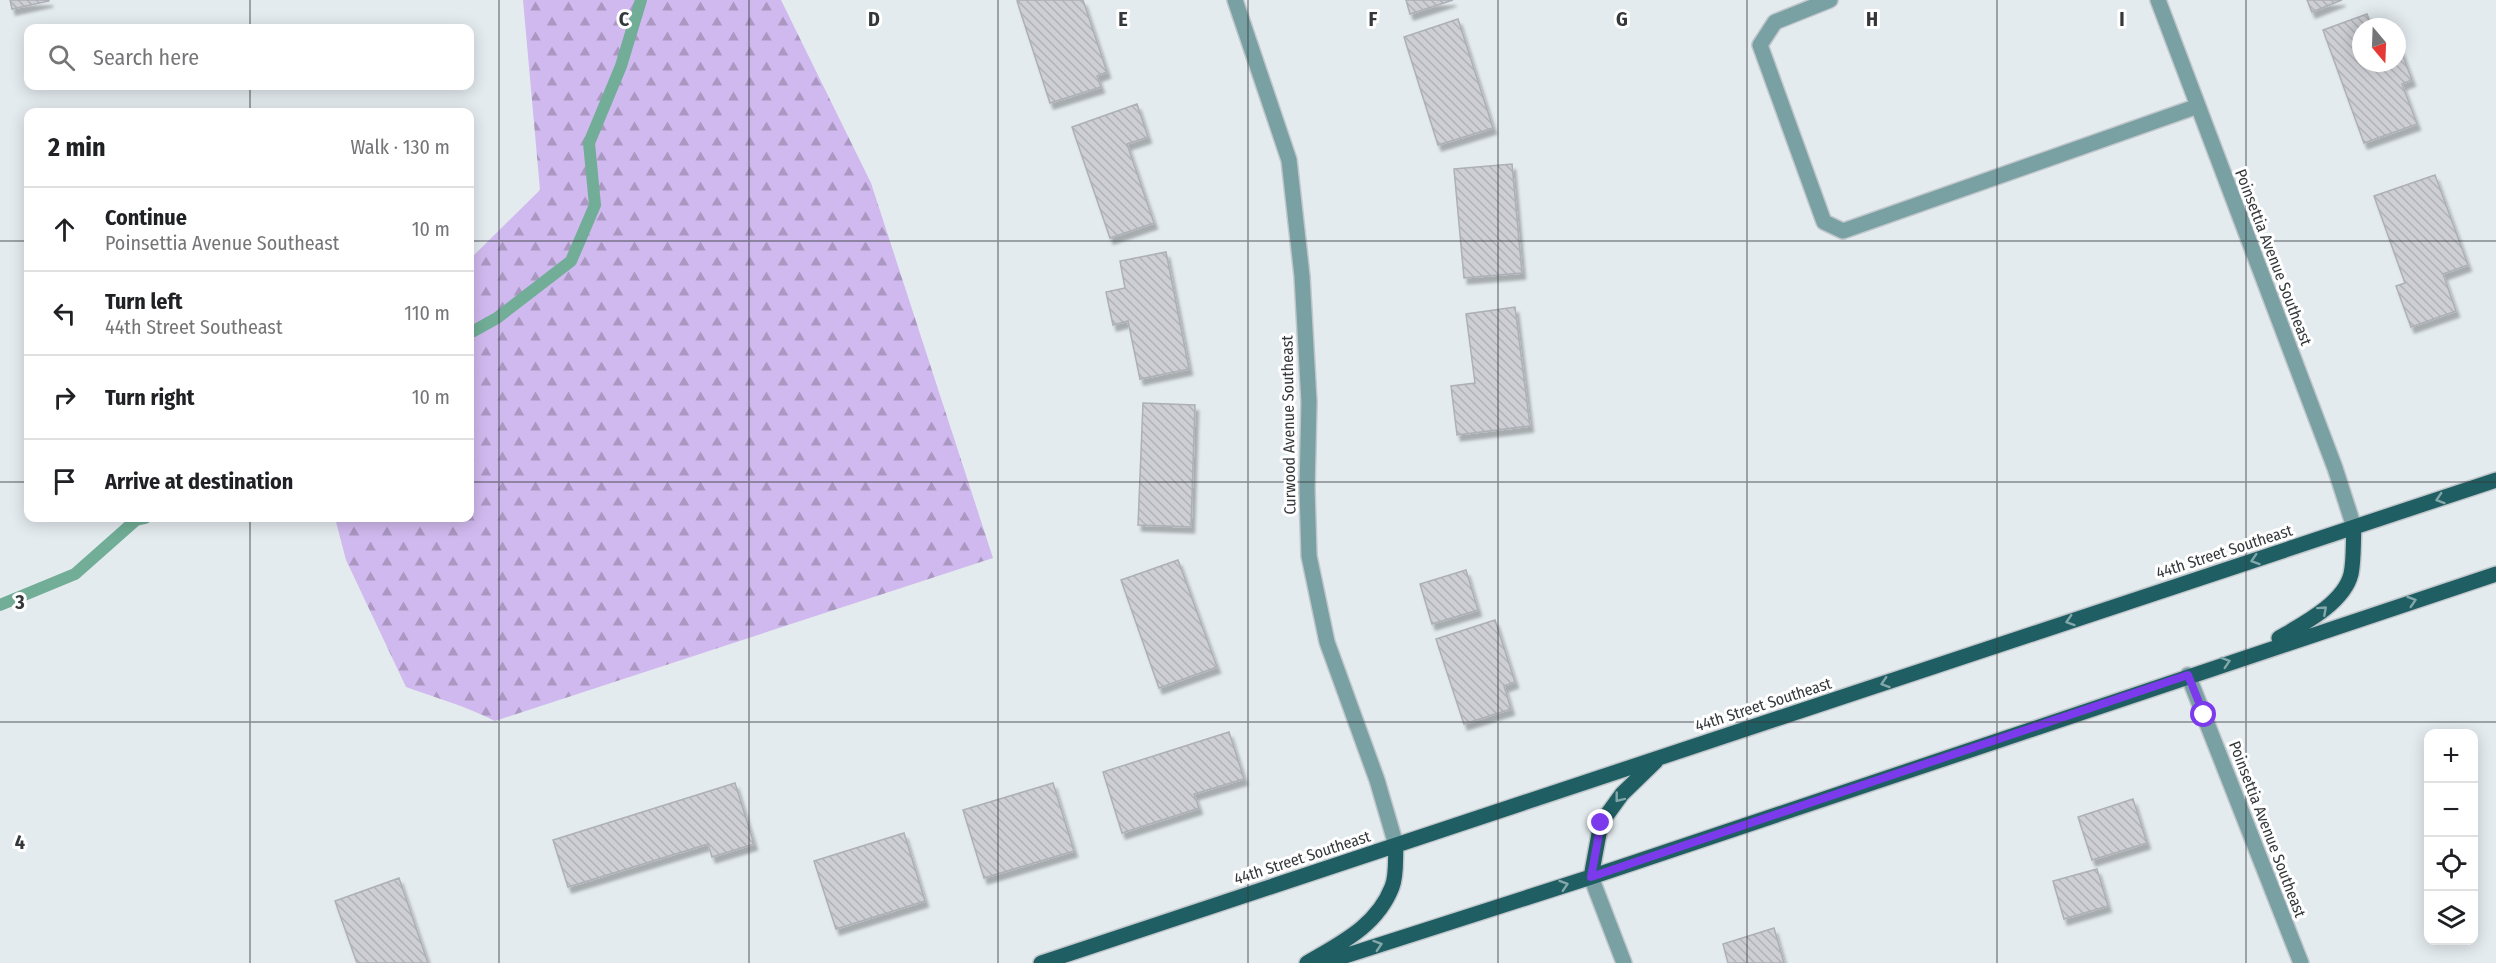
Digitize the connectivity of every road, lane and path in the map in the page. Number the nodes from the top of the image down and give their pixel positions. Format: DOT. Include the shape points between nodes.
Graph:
graph roads {
  1 [pos="1235,0"];
  2 [pos="1830,0"];
  3 [pos="2158,0"];
  4 [pos="2198,106"];
  5 [pos="2496,480"];
  6 [pos="2354,527"];
  7 [pos="2496,574"];
  8 [pos="2256,652"];
  9 [pos="2188,675"];
  10 [pos="1660,757"];
  11 [pos="1396,845"];
  12 [pos="1591,877"];
  13 [pos="1041,963"];
  14 [pos="1307,963"];
  15 [pos="1323,963"];
  16 [pos="1624,963"];
  17 [pos="2301,963"];
  1 -- 11 [label="street, Curwood Avenue Southeast" via="1289,160 1302,276 1309,402 1309,556 1327,642"];
  2 -- 4 [label="street" via="1775,22 1760,45 1824,222 1843,231"];
  3 -- 4 [label="street, Poinsettia Avenue Southeast"];
  4 -- 6 [label="street, Poinsettia Avenue Southeast"];
  5 -- 6 [label="main road, 44th Street Southeast, one-way"];
  8 -- 6 [label="main road, one-way" via="2318,615 2338,596 2351,575"];
  6 -- 10 [label="main road, 44th Street Southeast, one-way"];
  8 -- 7 [label="main road, one-way"];
  9 -- 8 [label="main road, one-way"];
  9 -- 12 [label="main road"];
  9 -- 17 [label="street, Poinsettia Avenue Southeast"];
  10 -- 11 [label="main road, 44th Street Southeast"];
  10 -- 12 [label="main road, one-way" via="1622,794 1601,823"];
  11 -- 13 [label="main road, 44th Street Southeast"];
  11 -- 14 [label="main road" via="1393,885 1374,918 1352,937"];
  15 -- 12 [label="main road, one-way"];
  12 -- 16 [label="street"];
}
